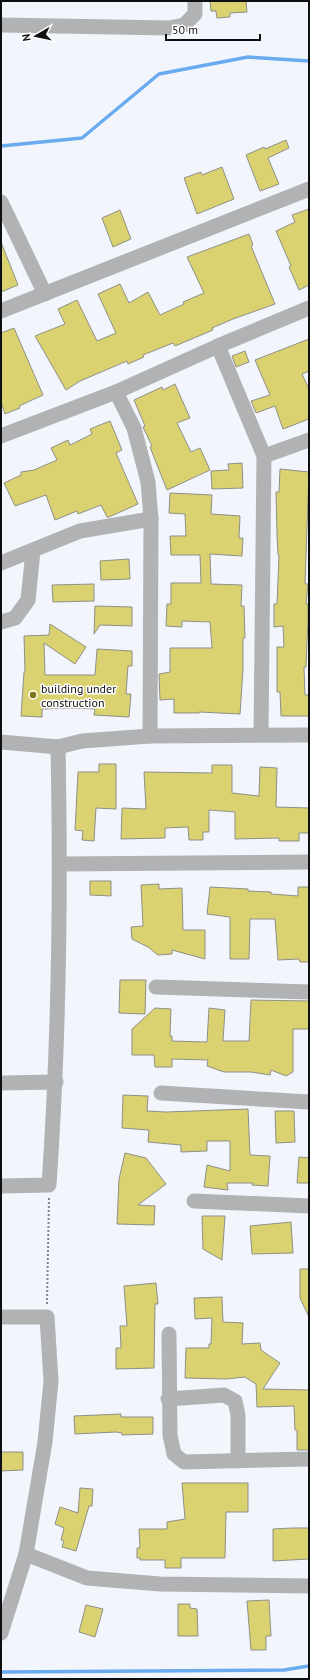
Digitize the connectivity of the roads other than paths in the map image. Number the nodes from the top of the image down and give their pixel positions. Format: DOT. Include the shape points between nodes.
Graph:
graph roads {
  1 [pos="195,1"];
  2 [pos="1,25"];
  3 [pos="309,189"];
  4 [pos="1,202"];
  5 [pos="45,294"];
  6 [pos="309,308"];
  7 [pos="1,312"];
  8 [pos="218,346"];
  9 [pos="116,392"];
  10 [pos="1,436"];
  11 [pos="309,440"];
  12 [pos="264,456"];
  13 [pos="151,519"];
  14 [pos="34,550"];
  15 [pos="1,563"];
  16 [pos="1,622"];
  17 [pos="261,734"];
  18 [pos="309,734"];
  19 [pos="150,736"];
  20 [pos="1,742"];
  21 [pos="58,747"];
  22 [pos="309,862"];
  23 [pos="61,864"];
  24 [pos="156,987"];
  25 [pos="309,992"];
  26 [pos="56,1082"];
  27 [pos="1,1083"];
  28 [pos="161,1093"];
  29 [pos="309,1102"];
  30 [pos="1,1186"];
  31 [pos="194,1201"];
  32 [pos="309,1206"];
  33 [pos="1,1317"];
  34 [pos="169,1334"];
  35 [pos="168,1399"];
  36 [pos="309,1459"];
  37 [pos="238,1461"];
  38 [pos="26,1554"];
  39 [pos="309,1586"];
  40 [pos="1,1633"];
  1 -- 2 [label="street" via="195,14 184,25 169,28"];
  3 -- 5 [label="street"];
  4 -- 5 [label="street"];
  5 -- 7 [label="street"];
  6 -- 8 [label="street"];
  8 -- 9 [label="street"];
  8 -- 12 [label="street"];
  9 -- 10 [label="street"];
  9 -- 13 [label="street" via="136,434 148,482"];
  11 -- 12 [label="street"];
  12 -- 17 [label="street"];
  13 -- 14 [label="street" via="80,531"];
  13 -- 19 [label="street"];
  14 -- 15 [label="street"];
  14 -- 16 [label="street" via="28,600 15,618"];
  17 -- 18 [label="street"];
  17 -- 19 [label="street"];
  19 -- 21 [label="street" via="82,741"];
  20 -- 21 [label="street"];
  21 -- 23 [label="street"];
  22 -- 23 [label="street"];
  23 -- 26 [label="street"];
  24 -- 25 [label="street"];
  26 -- 27 [label="street"];
  26 -- 30 [label="street" via="49,1186"];
  28 -- 29 [label="street"];
  31 -- 32 [label="street"];
  33 -- 38 [label="street" via="46,1317 51,1381 46,1442"];
  34 -- 35 [label="street"];
  35 -- 37 [label="street" via="174,1454 184,1462"];
  35 -- 37 [label="street" via="224,1395 235,1401 238,1415"];
  36 -- 37 [label="street"];
  38 -- 39 [label="street" via="87,1578 160,1584"];
  38 -- 40 [label="street"];
}
